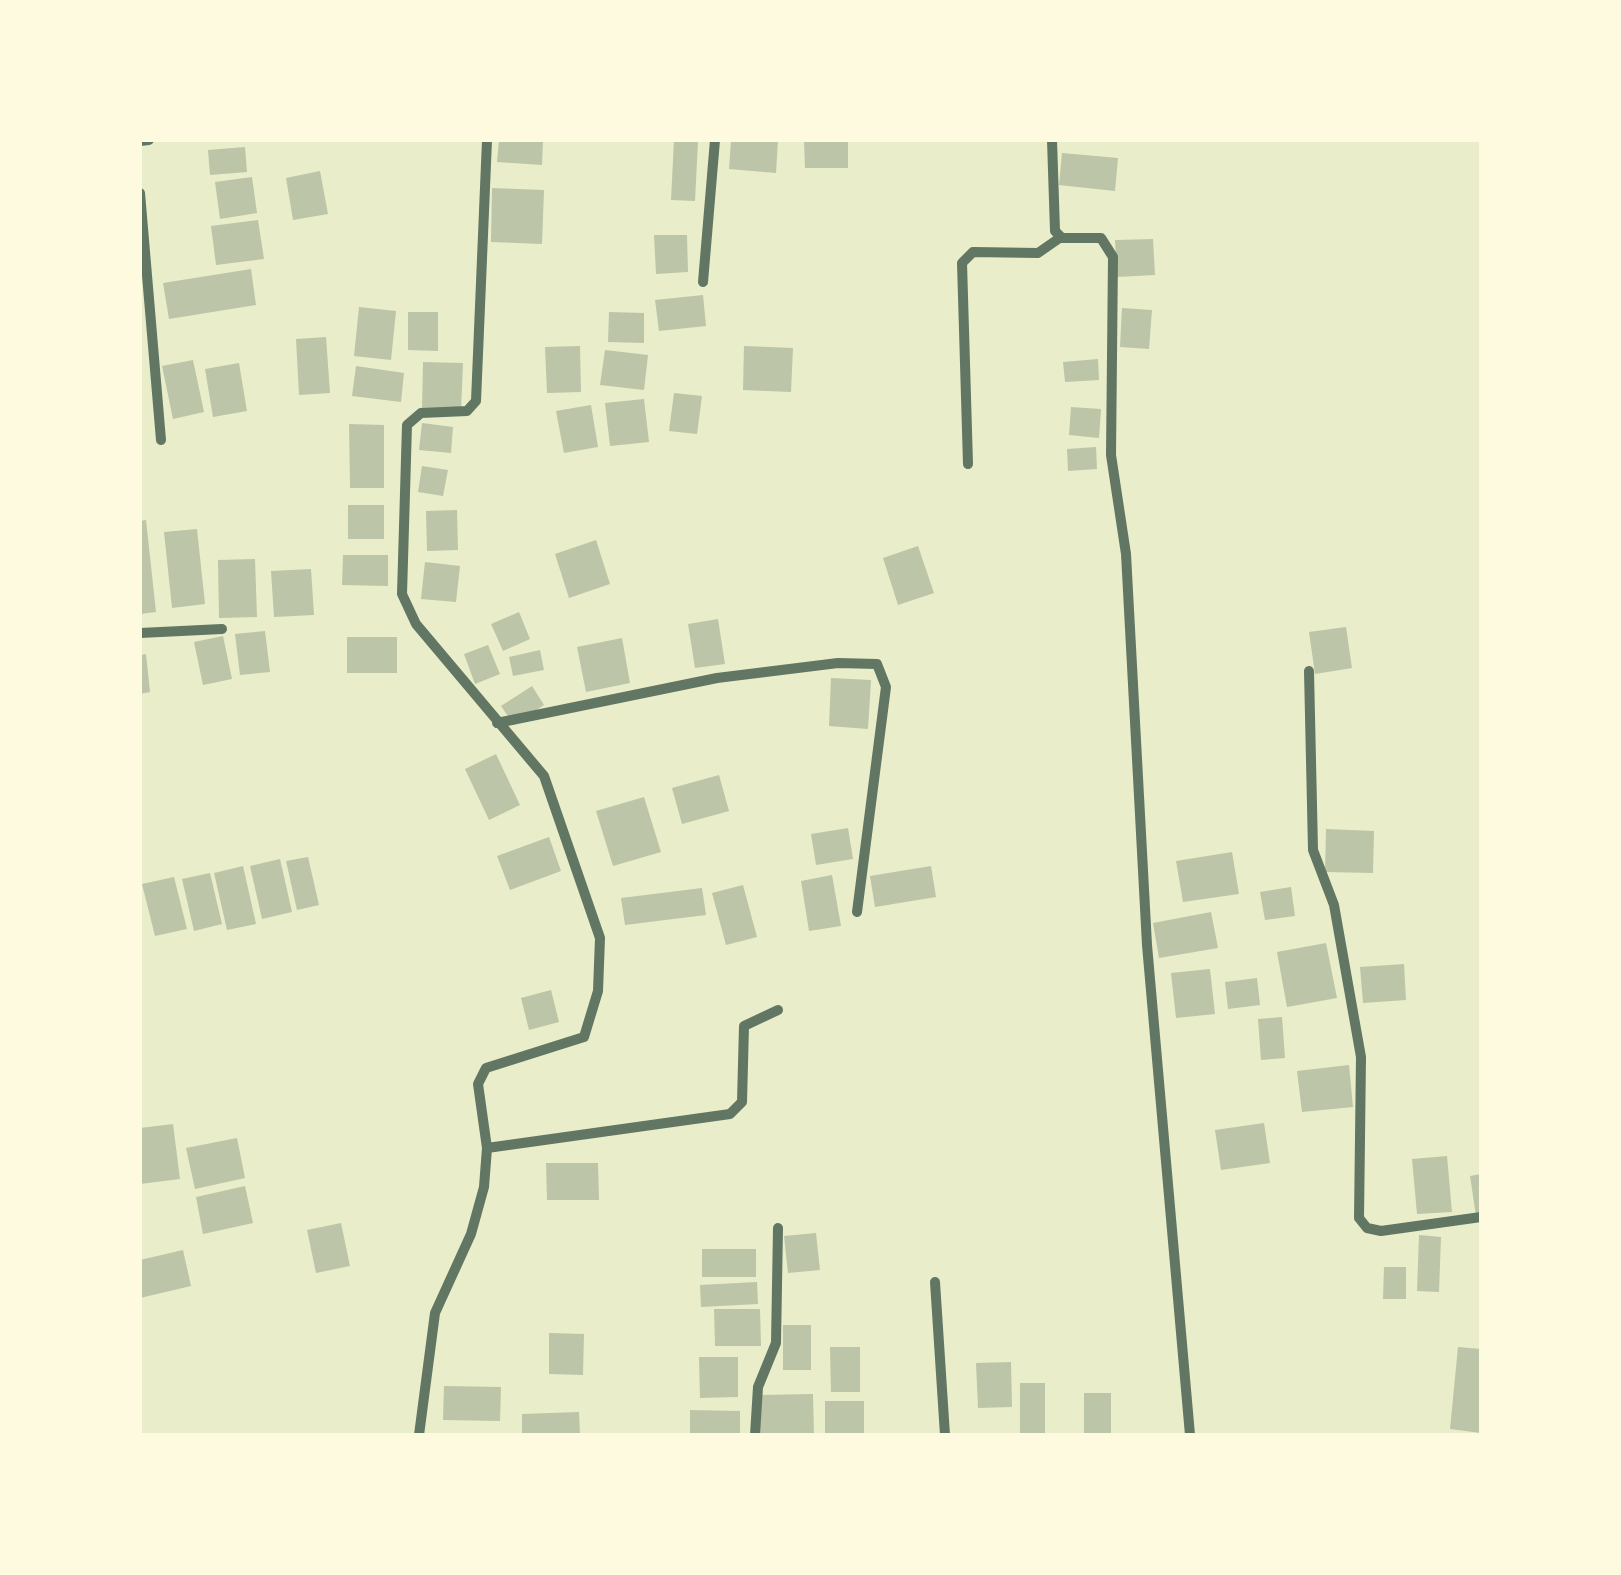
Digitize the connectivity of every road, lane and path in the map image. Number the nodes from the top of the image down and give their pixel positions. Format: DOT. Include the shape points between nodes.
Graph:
graph roads {
  1 [pos="149,140"];
  2 [pos="487,140"];
  3 [pos="714,140"];
  4 [pos="1052,140"];
  5 [pos="140,141"];
  6 [pos="140,193"];
  7 [pos="1061,237"];
  8 [pos="703,282"];
  9 [pos="161,440"];
  10 [pos="968,464"];
  11 [pos="222,629"];
  12 [pos="140,633"];
  13 [pos="1309,670"];
  14 [pos="497,723"];
  15 [pos="857,912"];
  16 [pos="778,1010"];
  17 [pos="488,1148"];
  18 [pos="1481,1218"];
  19 [pos="778,1228"];
  20 [pos="935,1282"];
  21 [pos="420,1435"];
  22 [pos="755,1435"];
  23 [pos="946,1435"];
  24 [pos="1190,1435"];
  1 -- 5 [label="street"];
  2 -- 14 [label="street" via="476,402 467,410 422,414 407,425 402,594 416,624"];
  3 -- 8 [label="street"];
  4 -- 7 [label="street" via="1053,224"];
  6 -- 9 [label="street"];
  7 -- 10 [label="street" via="1038,253 972,252 962,263"];
  7 -- 24 [label="street" via="1101,238 1113,257 1112,474 1126,554 1147,945"];
  11 -- 12 [label="street"];
  13 -- 18 [label="street" via="1312,850 1334,905 1361,1057 1359,1218 1382,1231"];
  14 -- 15 [label="street" via="717,678 838,662 878,664 886,686"];
  14 -- 17 [label="street" via="544,776 600,938 598,991 584,1037 486,1068 478,1084"];
  16 -- 17 [label="street" via="744,1026 742,1102 730,1114"];
  17 -- 21 [label="street" via="471,1234 435,1312"];
  19 -- 22 [label="street" via="776,1343 758,1387"];
  20 -- 23 [label="street"];
}
